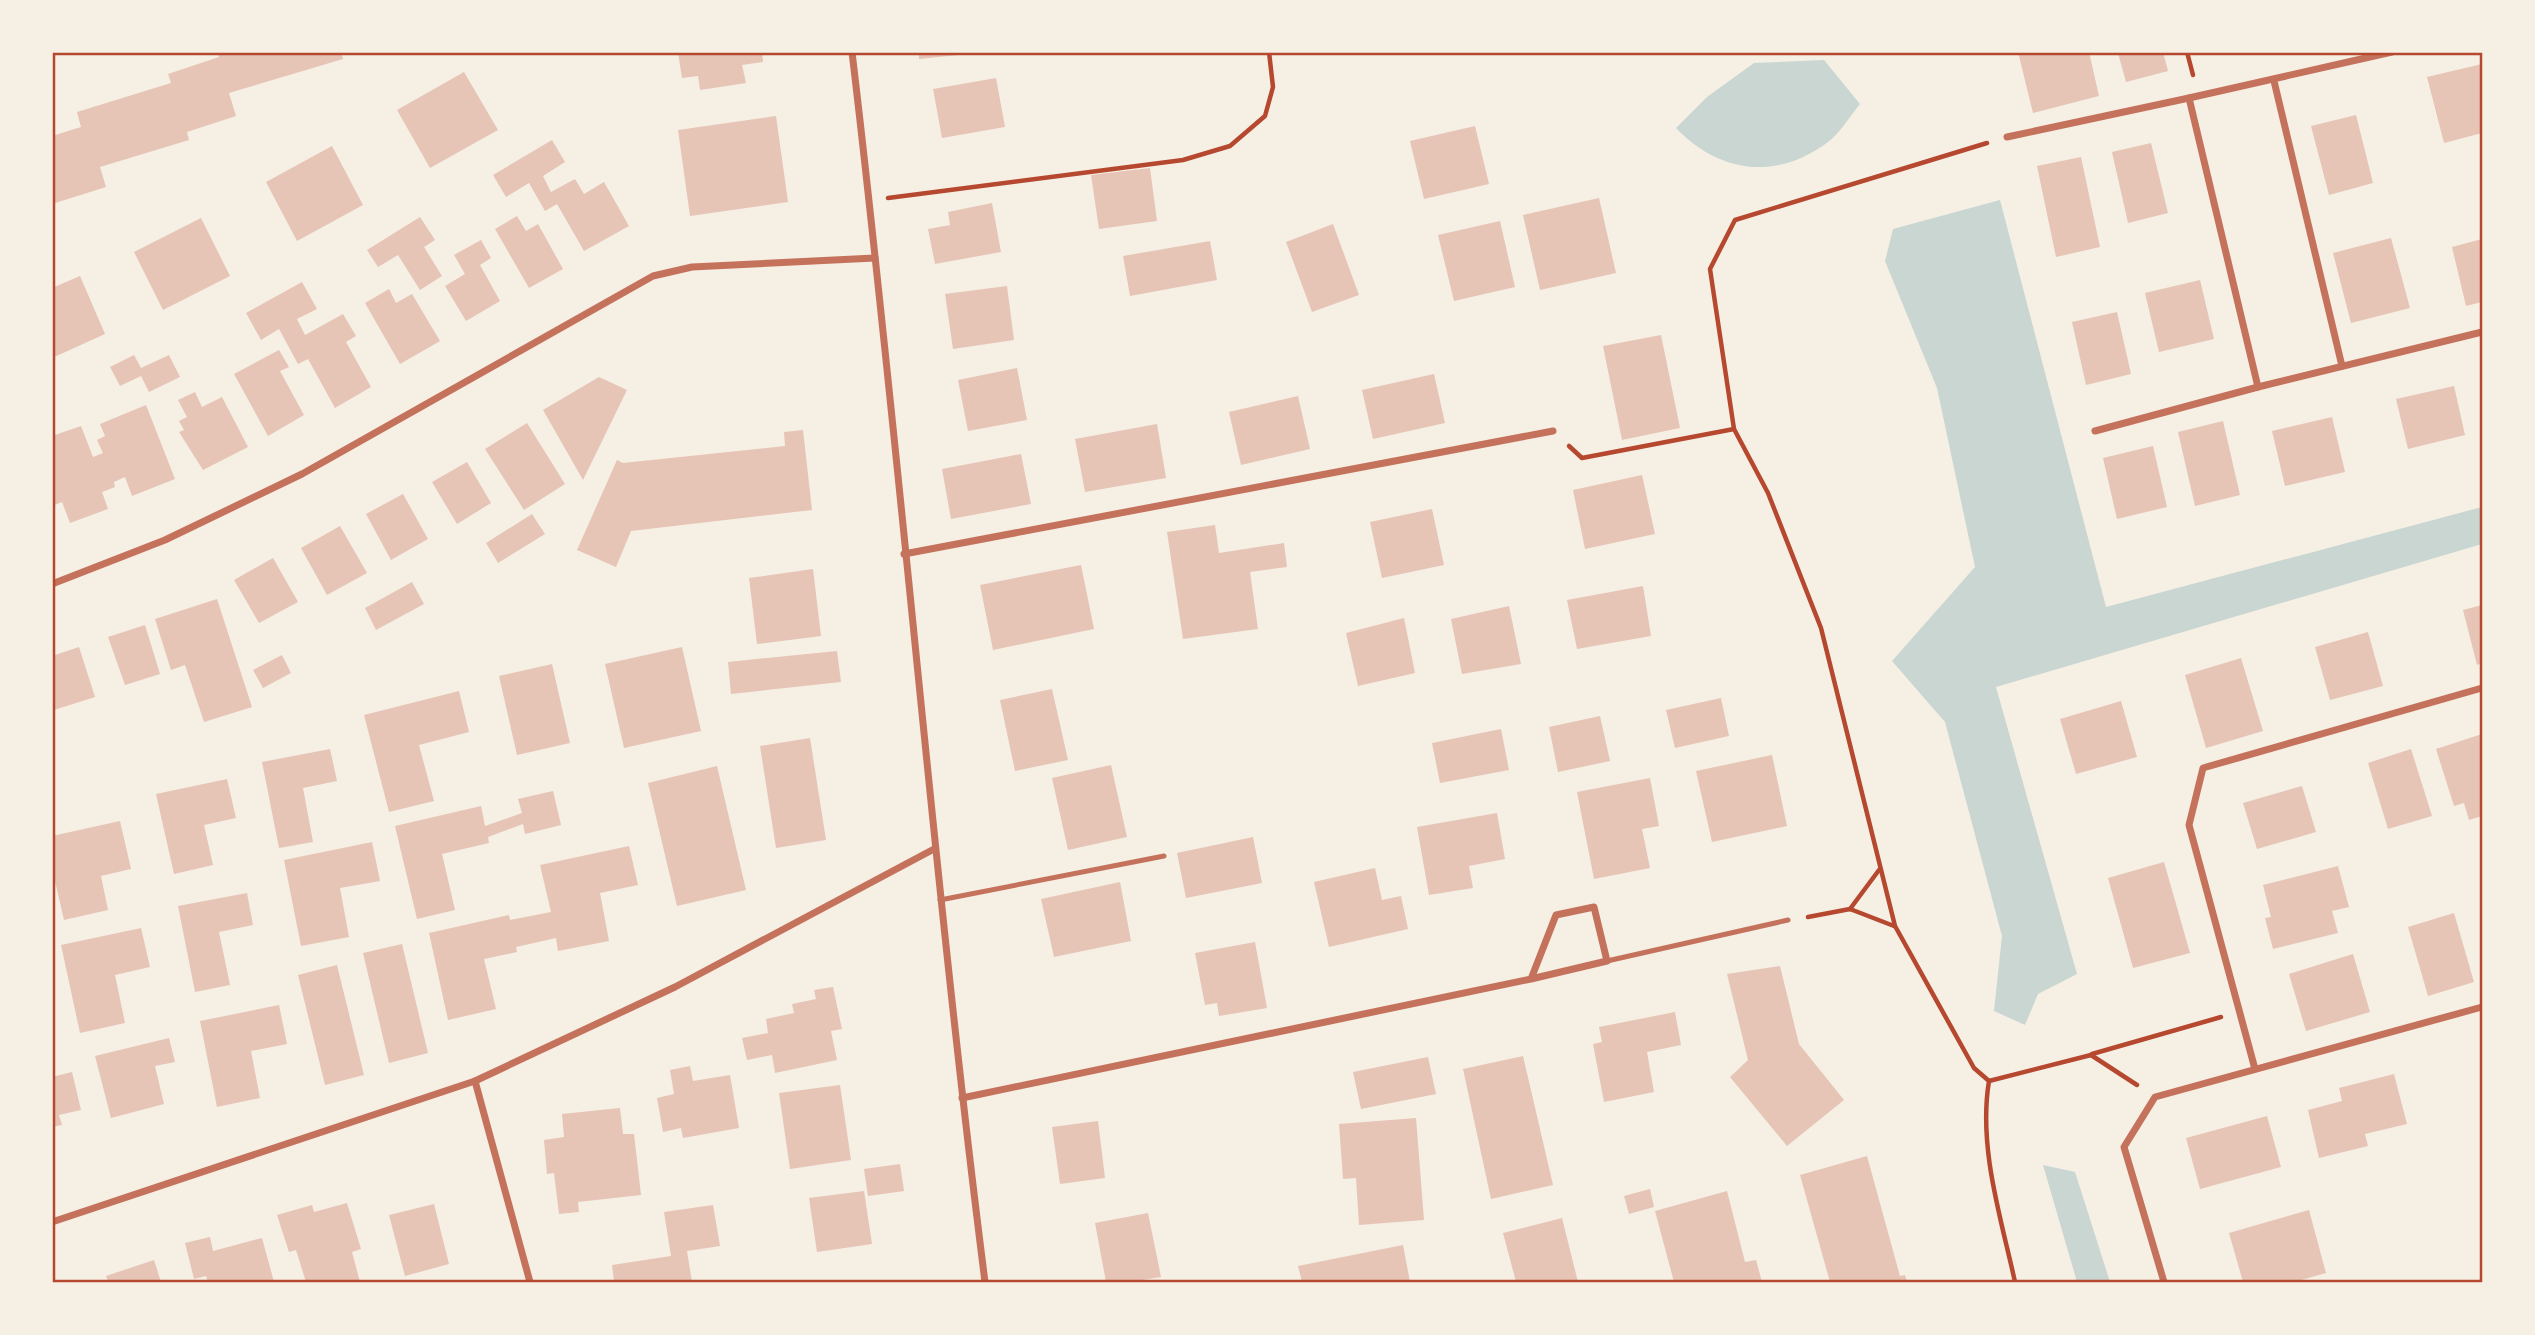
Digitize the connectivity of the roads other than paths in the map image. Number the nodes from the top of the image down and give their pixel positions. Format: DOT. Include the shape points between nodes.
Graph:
graph roads {
  1 [pos="852,52"];
  2 [pos="2392,52"];
  3 [pos="2274,81"];
  4 [pos="2189,98"];
  5 [pos="2007,137"];
  6 [pos="874,258"];
  7 [pos="2483,332"];
  8 [pos="2342,366"];
  9 [pos="2258,387"];
  10 [pos="1553,431"];
  11 [pos="2095,431"];
  12 [pos="904,554"];
  13 [pos="52,584"];
  14 [pos="2483,688"];
  15 [pos="934,849"];
  16 [pos="1164,856"];
  17 [pos="940,900"];
  18 [pos="1788,920"];
  19 [pos="1607,961"];
  20 [pos="1531,979"];
  21 [pos="2483,1007"];
  22 [pos="2255,1069"];
  23 [pos="475,1081"];
  24 [pos="962,1098"];
  25 [pos="52,1222"];
  26 [pos="530,1283"];
  27 [pos="985,1283"];
  28 [pos="2164,1283"];
  1 -- 6 [label="street"];
  2 -- 3 [label="street"];
  3 -- 4 [label="street"];
  3 -- 8 [label="street"];
  4 -- 5 [label="street"];
  4 -- 9 [label="street"];
  6 -- 12 [label="street"];
  6 -- 13 [label="street" via="692,267 653,276 302,474 165,540"];
  7 -- 8 [label="street"];
  8 -- 9 [label="street"];
  9 -- 11 [label="street"];
  10 -- 12 [label="street"];
  12 -- 15 [label="street"];
  14 -- 22 [label="street" via="2203,768 2189,825"];
  15 -- 17 [label="street"];
  15 -- 23 [label="street" via="675,987"];
  16 -- 17 [label="lane"];
  17 -- 24 [label="street"];
  18 -- 19 [label="lane"];
  19 -- 20 [label="street"];
  19 -- 20 [label="street" via="1594,907 1556,915"];
  20 -- 24 [label="street"];
  21 -- 22 [label="street"];
  22 -- 28 [label="street" via="2155,1097 2124,1147"];
  23 -- 25 [label="street"];
  23 -- 26 [label="street"];
  24 -- 27 [label="street"];
}
